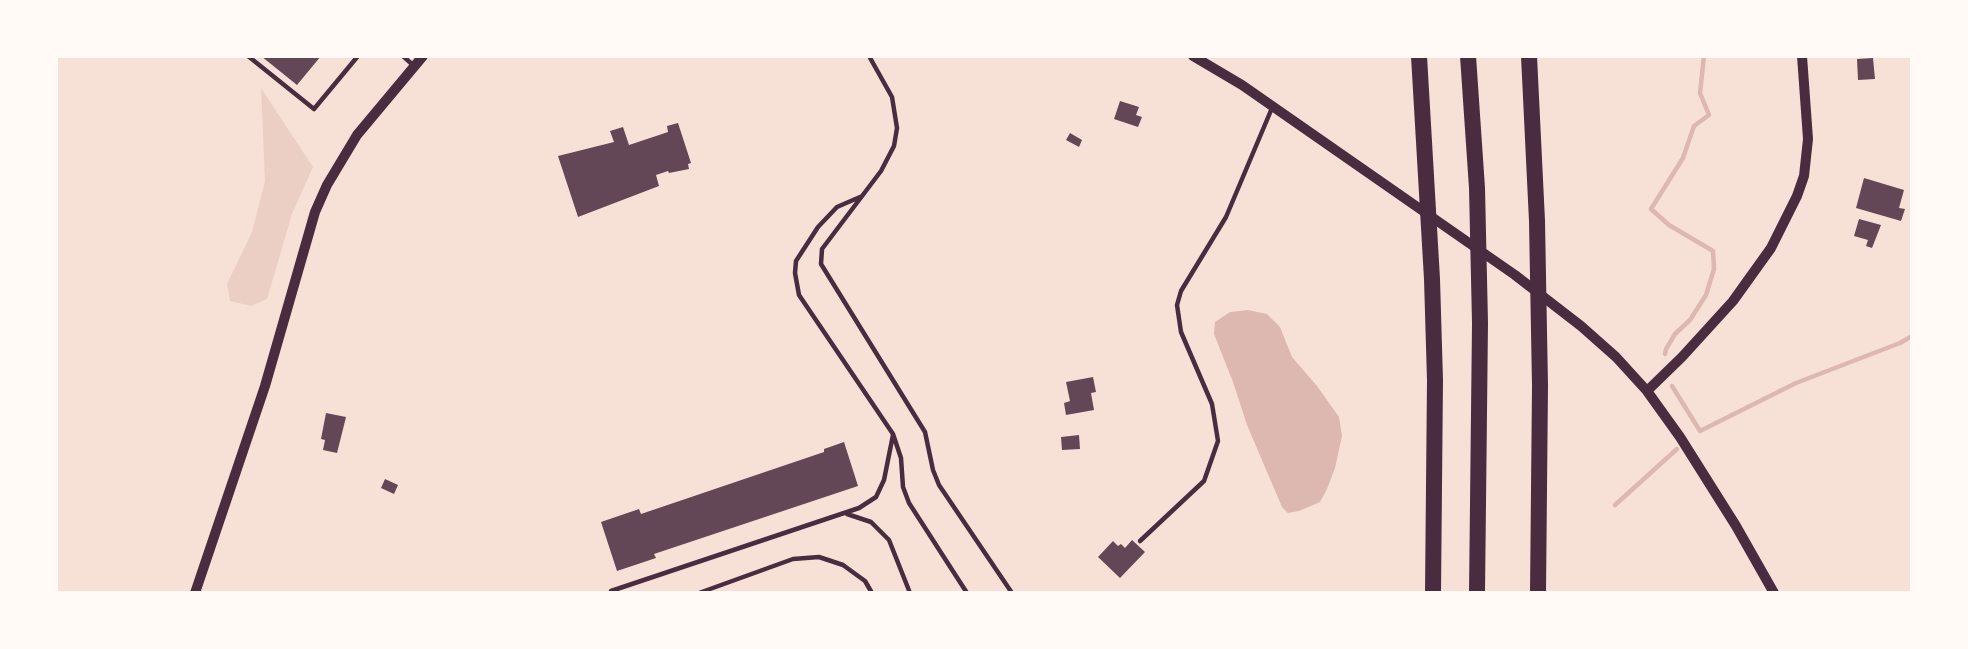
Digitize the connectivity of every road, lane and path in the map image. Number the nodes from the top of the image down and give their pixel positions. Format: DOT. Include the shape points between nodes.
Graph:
graph roads {
  1 [pos="248,56"];
  2 [pos="358,56"];
  3 [pos="403,56"];
  4 [pos="423,56"];
  5 [pos="869,56"];
  6 [pos="1193,56"];
  7 [pos="1419,56"];
  8 [pos="1470,56"];
  9 [pos="1523,56"];
  10 [pos="1529,56"];
  11 [pos="1802,56"];
  12 [pos="414,66"];
  13 [pos="1272,107"];
  14 [pos="1534,156"];
  15 [pos="861,197"];
  16 [pos="1647,391"];
  17 [pos="893,434"];
  18 [pos="845,513"];
  19 [pos="1140,541"];
  20 [pos="195,593"];
  21 [pos="611,593"];
  22 [pos="699,593"];
  23 [pos="872,593"];
  24 [pos="910,593"];
  25 [pos="967,593"];
  26 [pos="1012,593"];
  27 [pos="1433,593"];
  28 [pos="1477,593"];
  29 [pos="1538,593"];
  30 [pos="1774,593"];
  1 -- 2 [label="lane" via="314,109"];
  3 -- 12 [label="lane"];
  4 -- 12 [label="street"];
  5 -- 15 [label="lane" via="892,97 897,128 881,171"];
  6 -- 13 [label="street"];
  7 -- 27 [label="highway" via="1435,380"];
  8 -- 28 [label="highway" via="1480,323"];
  9 -- 14 [label="highway"];
  10 -- 14 [label="highway"];
  11 -- 16 [label="street" via="1807,160 1787,218 1732,301"];
  12 -- 20 [label="street" via="350,146 314,212 265,386"];
  13 -- 16 [label="street" via="1515,275 1590,334"];
  13 -- 19 [label="lane" via="1226,216 1177,305 1181,332 1212,404 1218,441 1204,481"];
  14 -- 29 [label="highway" via="1540,386"];
  15 -- 17 [label="lane" via="838,207 818,227 796,261 795,273 799,295"];
  15 -- 26 [label="lane" via="822,249 821,264 925,432 939,485"];
  16 -- 30 [label="street"];
  17 -- 18 [label="lane" via="876,497"];
  17 -- 25 [label="lane" via="909,503"];
  18 -- 21 [label="lane"];
  18 -- 24 [label="lane" via="872,523 889,540"];
  22 -- 23 [label="lane" via="793,559 819,557 843,565 865,581"];
}
